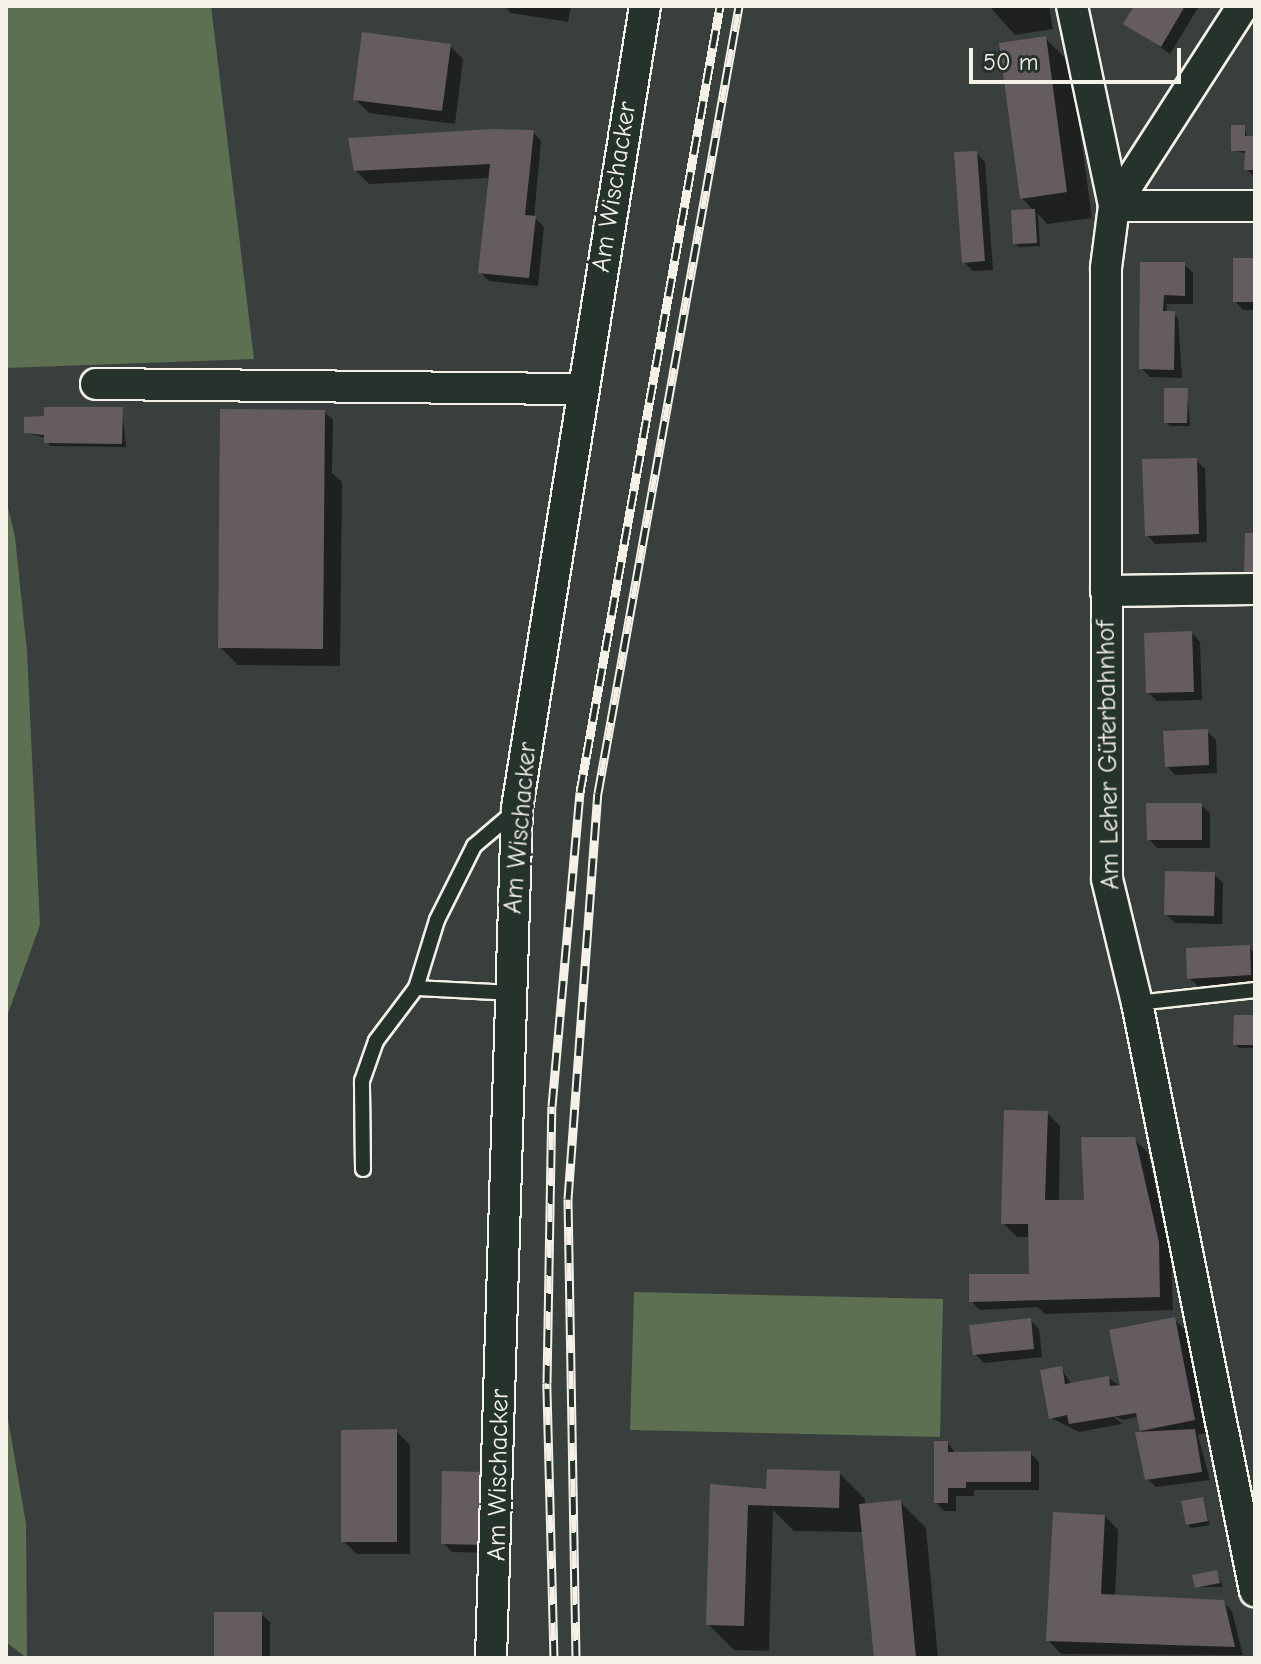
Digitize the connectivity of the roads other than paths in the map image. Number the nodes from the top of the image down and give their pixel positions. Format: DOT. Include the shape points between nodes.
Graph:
graph roads {
  1 [pos="645,6"];
  2 [pos="1072,6"];
  3 [pos="1243,6"];
  4 [pos="1114,206"];
  5 [pos="1255,206"];
  6 [pos="96,384"];
  7 [pos="581,389"];
  8 [pos="1255,589"];
  9 [pos="1106,591"];
  10 [pos="517,808"];
  11 [pos="416,988"];
  12 [pos="1255,990"];
  13 [pos="511,993"];
  14 [pos="1137,1003"];
  15 [pos="363,1169"];
  16 [pos="1252,1555"];
  17 [pos="1255,1591"];
  18 [pos="491,1658"];
  1 -- 7 [label="street, Am Wischacker"];
  2 -- 4 [label="street, Am Leher Güterbahnhof"];
  3 -- 4 [label="street"];
  4 -- 5 [label="street"];
  4 -- 9 [label="street, Am Leher Güterbahnhof" via="1106,268"];
  6 -- 7 [label="street"];
  7 -- 10 [label="street, Am Wischacker"];
  8 -- 9 [label="street"];
  9 -- 14 [label="street, Am Leher Güterbahnhof" via="1107,879"];
  10 -- 11 [label="lane" via="474,846 437,920"];
  10 -- 13 [label="street, Am Wischacker"];
  11 -- 13 [label="lane"];
  11 -- 15 [label="lane" via="376,1041 362,1081"];
  12 -- 14 [label="lane"];
  13 -- 18 [label="street, Am Wischacker"];
  14 -- 16 [label="street, Am Leher Güterbahnhof"];
  16 -- 17 [label="street, Am Leher Güterbahnhof"];
}
